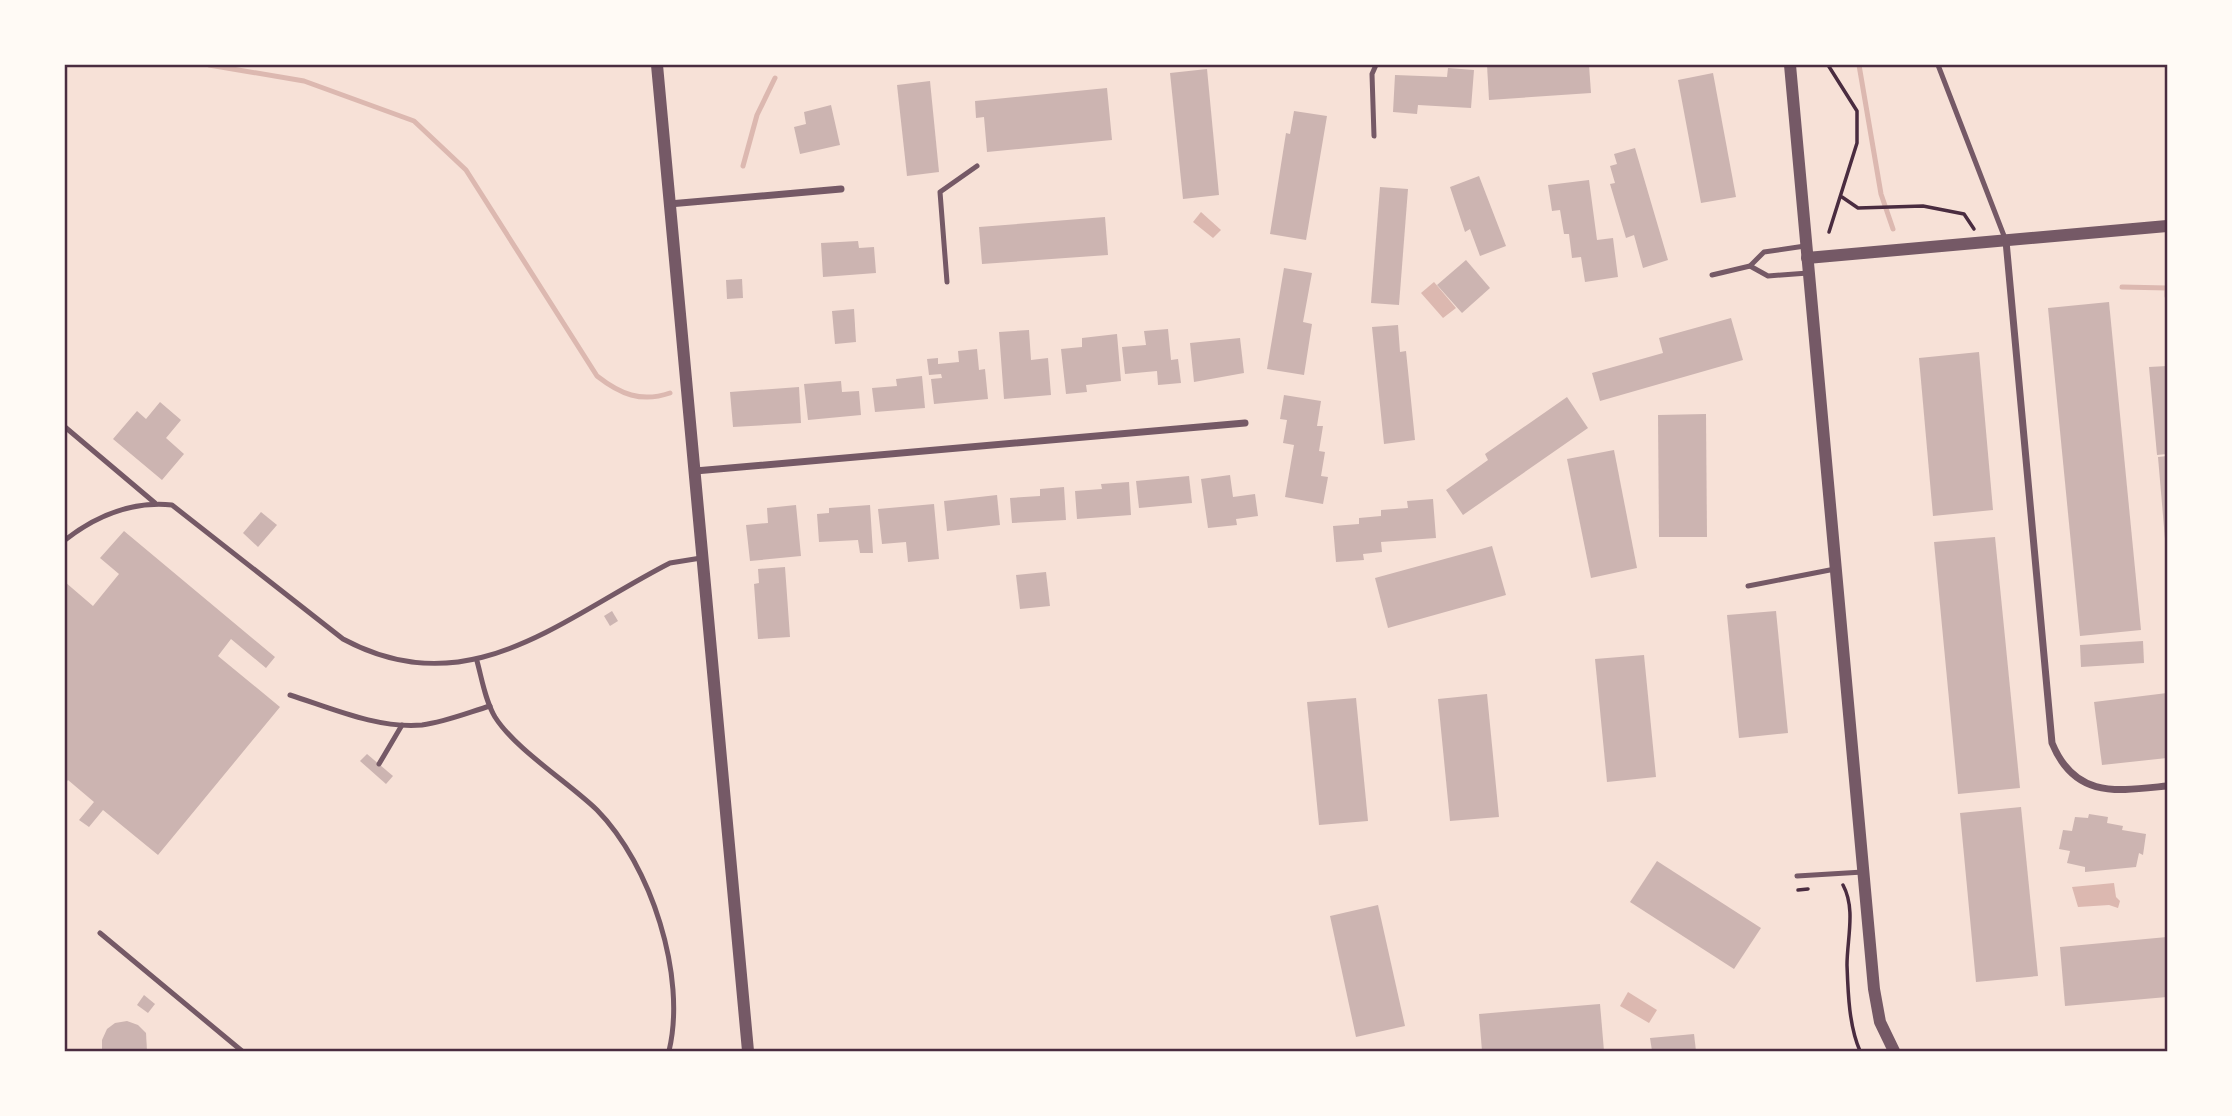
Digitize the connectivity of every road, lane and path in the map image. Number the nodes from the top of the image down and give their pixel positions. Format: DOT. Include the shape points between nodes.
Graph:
graph roads {
  1 [pos="657,65"];
  2 [pos="1365,65"];
  3 [pos="1376,65"];
  4 [pos="1790,65"];
  5 [pos="1828,65"];
  6 [pos="1938,65"];
  7 [pos="1372,74"];
  8 [pos="1374,136"];
  9 [pos="976,166"];
  10 [pos="841,189"];
  11 [pos="1842,197"];
  12 [pos="669,204"];
  13 [pos="2167,226"];
  14 [pos="1829,232"];
  15 [pos="2006,240"];
  16 [pos="1983,243"];
  17 [pos="1807,252"];
  18 [pos="1750,266"];
  19 [pos="1808,273"];
  20 [pos="1712,275"];
  21 [pos="947,282"];
  22 [pos="1245,423"];
  23 [pos="65,427"];
  24 [pos="695,471"];
  25 [pos="155,503"];
  26 [pos="65,540"];
  27 [pos="702,558"];
  28 [pos="1835,569"];
  29 [pos="1748,586"];
  30 [pos="477,661"];
  31 [pos="290,695"];
  32 [pos="489,706"];
  33 [pos="402,725"];
  34 [pos="379,764"];
  35 [pos="2167,786"];
  36 [pos="1863,872"];
  37 [pos="1797,876"];
  38 [pos="1844,885"];
  39 [pos="100,933"];
  40 [pos="242,1051"];
  41 [pos="669,1051"];
  42 [pos="748,1051"];
  43 [pos="1860,1051"];
  44 [pos="1894,1051"];
  1 -- 12 [label="street"];
  2 -- 7 [label="lane"];
  3 -- 7 [label="lane"];
  4 -- 17 [label="street"];
  5 -- 11 [label="path" via="1857,111 1857,143"];
  6 -- 15 [label="lane"];
  7 -- 8 [label="lane"];
  9 -- 21 [label="lane" via="940,192"];
  10 -- 12 [label="street"];
  11 -- 14 [label="path"];
  11 -- 16 [label="path" via="1858,208 1923,206 1964,214"];
  12 -- 24 [label="street"];
  13 -- 15 [label="street"];
  15 -- 16 [label="street"];
  15 -- 35 [label="street" via="2052,743 2074,777 2090,786 2107,790"];
  16 -- 17 [label="street"];
  17 -- 18 [label="lane" via="1764,251"];
  17 -- 19 [label="street"];
  18 -- 19 [label="lane" via="1768,276"];
  18 -- 20 [label="lane"];
  19 -- 28 [label="street"];
  22 -- 24 [label="street"];
  23 -- 25 [label="lane"];
  24 -- 27 [label="street"];
  25 -- 26 [label="lane" via="99,518"];
  25 -- 30 [label="lane" via="178,507 322,626 361,649 409,662"];
  27 -- 30 [label="lane" via="670,564 529,641"];
  27 -- 42 [label="street"];
  28 -- 29 [label="lane"];
  28 -- 36 [label="street"];
  30 -- 32 [label="lane"];
  31 -- 33 [label="lane"];
  32 -- 33 [label="lane" via="435,723"];
  32 -- 41 [label="lane" via="509,734 597,810 631,858 669,955 674,1020"];
  33 -- 34 [label="lane"];
  36 -- 37 [label="lane"];
  36 -- 44 [label="street" via="1876,1007"];
  38 -- 43 [label="path" via="1850,928 1849,995"];
  39 -- 40 [label="lane"];
}
